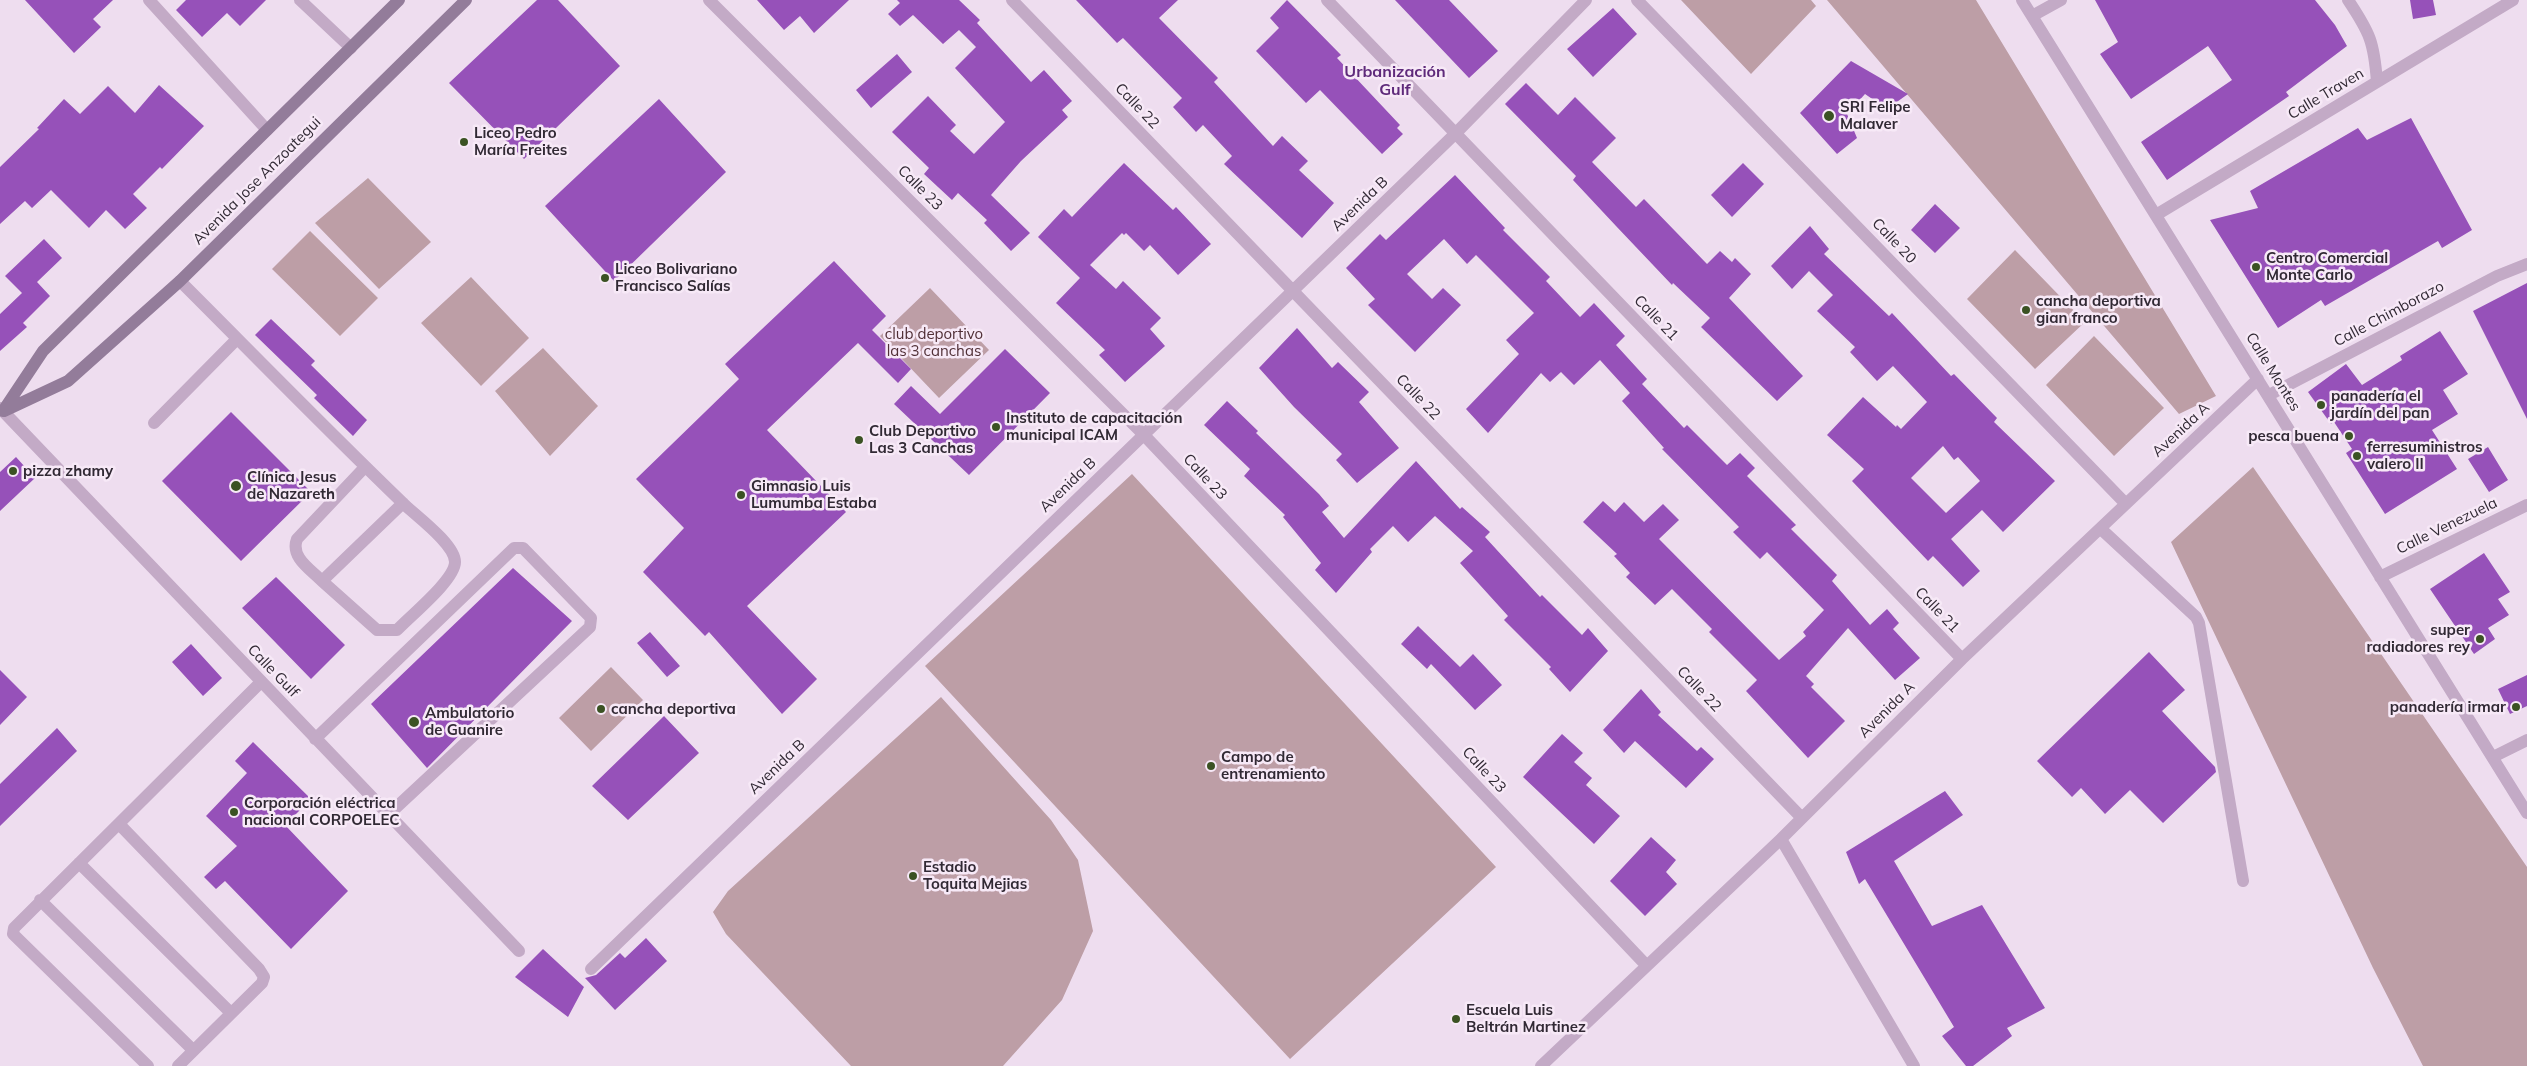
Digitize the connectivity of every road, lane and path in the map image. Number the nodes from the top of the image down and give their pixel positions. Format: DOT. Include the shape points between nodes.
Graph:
graph roads {
  1 [pos="149,0"];
  2 [pos="300,0"];
  3 [pos="399,0"];
  4 [pos="466,0"];
  5 [pos="709,0"];
  6 [pos="1012,0"];
  7 [pos="1326,0"];
  8 [pos="1586,0"];
  9 [pos="1638,0"];
  10 [pos="2022,0"];
  11 [pos="2061,0"];
  12 [pos="2348,0"];
  13 [pos="2513,0"];
  14 [pos="2032,16"];
  15 [pos="351,48"];
  16 [pos="2377,82"];
  17 [pos="267,130"];
  18 [pos="1456,133"];
  19 [pos="2156,215"];
  20 [pos="2527,264"];
  21 [pos="180,281"];
  22 [pos="1294,292"];
  23 [pos="238,339"];
  24 [pos="2258,379"];
  25 [pos="2269,396"];
  26 [pos="1,411"];
  27 [pos="154,423"];
  28 [pos="1143,434"];
  29 [pos="366,467"];
  30 [pos="403,503"];
  31 [pos="2126,504"];
  32 [pos="2527,504"];
  33 [pos="2101,528"];
  34 [pos="2380,577"];
  35 [pos="322,581"];
  36 [pos="1962,659"];
  37 [pos="261,682"];
  38 [pos="315,739"];
  39 [pos="2527,740"];
  40 [pos="2493,757"];
  41 [pos="2527,813"];
  42 [pos="388,815"];
  43 [pos="1801,817"];
  44 [pos="119,824"];
  45 [pos="1781,839"];
  46 [pos="79,863"];
  47 [pos="2244,881"];
  48 [pos="40,900"];
  49 [pos="519,951"];
  50 [pos="1646,965"];
  51 [pos="590,969"];
  52 [pos="231,1013"];
  53 [pos="193,1050"];
  54 [pos="148,1066"];
  55 [pos="178,1066"];
  56 [pos="1541,1066"];
  57 [pos="1914,1066"];
  1 -- 17 [label="street"];
  2 -- 15 [label="street"];
  3 -- 15 [label="street, Avenida Jose Anzoategui"];
  4 -- 21 [label="street, Avenida Jose Anzoategui"];
  5 -- 28 [label="street, Calle 23"];
  6 -- 22 [label="street, Calle 22"];
  7 -- 18 [label="street, Calle 21"];
  8 -- 18 [label="street, Avenida B"];
  9 -- 31 [label="street, Calle 20"];
  10 -- 14 [label="street, Calle Montes"];
  11 -- 14 [label="street"];
  12 -- 16 [label="street" via="2371,37"];
  13 -- 16 [label="street, Calle Traven"];
  14 -- 19 [label="street, Calle Montes"];
  15 -- 17 [label="street, Avenida Jose Anzoategui"];
  16 -- 19 [label="street, Calle Traven"];
  17 -- 26 [label="street, Avenida Jose Anzoategui" via="43,351"];
  18 -- 22 [label="street, Avenida B"];
  18 -- 36 [label="street, Calle 21"];
  19 -- 24 [label="street, Calle Montes"];
  20 -- 25 [label="street, Calle Chimborazo" via="2497,276"];
  21 -- 23 [label="street"];
  21 -- 26 [label="street, Avenida Jose Anzoategui" via="68,381"];
  22 -- 28 [label="street, Avenida B"];
  22 -- 43 [label="street, Calle 22"];
  23 -- 27 [label="street"];
  23 -- 29 [label="street"];
  24 -- 25 [label="street, Calle Montes"];
  24 -- 31 [label="street, Avenida A"];
  25 -- 34 [label="street, Calle Montes"];
  26 -- 37 [label="street, Calle Gulf"];
  28 -- 50 [label="street, Calle 23"];
  28 -- 51 [label="street, Avenida B"];
  29 -- 30 [label="street"];
  29 -- 35 [label="street" via="294,546 297,556"];
  30 -- 35 [label="street"];
  30 -- 35 [label="street" via="452,549 455,562 451,575 397,630 377,630"];
  31 -- 33 [label="street, Avenida A"];
  32 -- 34 [label="street, Calle Venezuela"];
  33 -- 36 [label="street, Avenida A"];
  33 -- 47 [label="street" via="2199,623"];
  34 -- 40 [label="street, Calle Montes"];
  36 -- 43 [label="street, Avenida A"];
  37 -- 38 [label="street, Calle Gulf"];
  37 -- 44 [label="street"];
  38 -- 42 [label="street, Calle Gulf"];
  38 -- 42 [label="street" via="514,548 523,548 591,618 592,624 584,633"];
  39 -- 40 [label="street"];
  40 -- 41 [label="street, Calle Montes"];
  42 -- 49 [label="street, Calle Gulf"];
  43 -- 45 [label="street, Avenida A"];
  44 -- 46 [label="street"];
  44 -- 52 [label="street" via="264,977"];
  45 -- 50 [label="street, Avenida A"];
  45 -- 57 [label="street"];
  46 -- 48 [label="street"];
  46 -- 52 [label="street"];
  48 -- 53 [label="street"];
  48 -- 54 [label="street" via="19,920 13,934"];
  50 -- 56 [label="street, Avenida A"];
  52 -- 53 [label="street"];
  53 -- 55 [label="street"];
}
